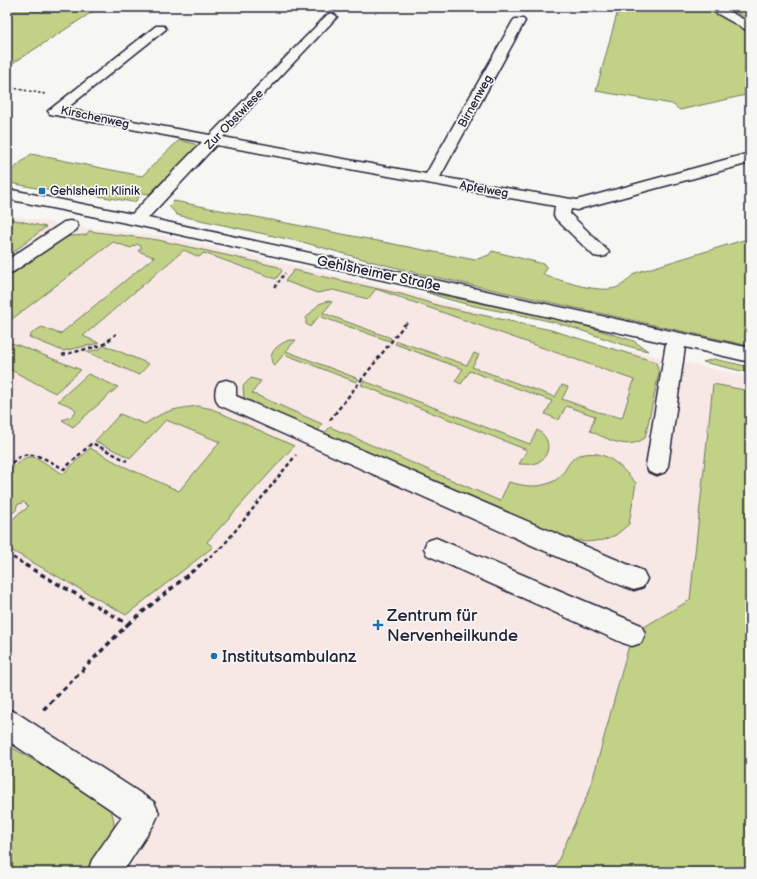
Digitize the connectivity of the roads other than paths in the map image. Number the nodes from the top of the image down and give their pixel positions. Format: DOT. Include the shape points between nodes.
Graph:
graph roads {
  1 [pos="713,7"];
  2 [pos="331,18"];
  3 [pos="519,21"];
  4 [pos="750,28"];
  5 [pos="160,30"];
  6 [pos="214,141"];
  7 [pos="750,158"];
  8 [pos="431,180"];
  9 [pos="7,194"];
  10 [pos="563,203"];
  11 [pos="136,220"];
  12 [pos="70,226"];
  13 [pos="600,252"];
  14 [pos="7,268"];
  15 [pos="676,339"];
  16 [pos="750,355"];
  17 [pos="226,387"];
  18 [pos="657,466"];
  19 [pos="436,548"];
  20 [pos="634,579"];
  21 [pos="632,634"];
  22 [pos="14,728"];
  23 [pos="104,872"];
  1 -- 4 [label="street"];
  2 -- 6 [label="street, Zur Obstwiese"];
  3 -- 8 [label="street, Birnenweg"];
  5 -- 6 [label="street, Kirschenweg" via="55,111"];
  6 -- 8 [label="street, Apfelweg"];
  6 -- 11 [label="street, Zur Obstwiese"];
  7 -- 10 [label="street, Apfelweg" via="577,205"];
  8 -- 10 [label="street, Apfelweg"];
  9 -- 11 [label="street, Gehlsheimer Straße"];
  10 -- 13 [label="street" via="562,214"];
  11 -- 15 [label="street, Gehlsheimer Straße"];
  12 -- 14 [label="street"];
  15 -- 16 [label="street, Gehlsheimer Straße"];
  15 -- 18 [label="street"];
  17 -- 20 [label="street" via="226,400"];
  19 -- 21 [label="street"];
  22 -- 23 [label="street" via="143,813"];
}
